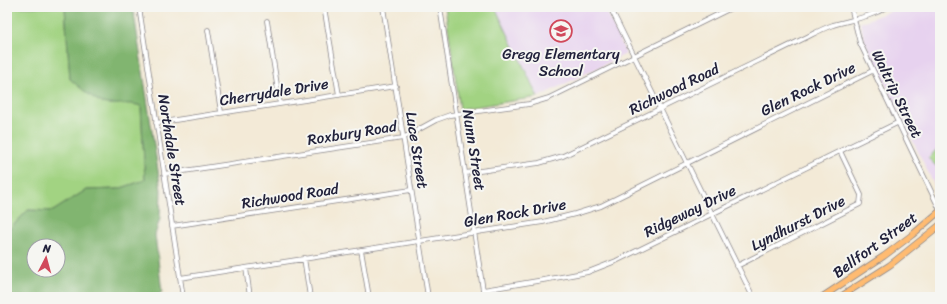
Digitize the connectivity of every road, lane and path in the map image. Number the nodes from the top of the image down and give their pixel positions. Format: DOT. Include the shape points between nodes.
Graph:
graph roads {
  1 [pos="138,7"];
  2 [pos="324,7"];
  3 [pos="383,7"];
  4 [pos="440,7"];
  5 [pos="610,7"];
  6 [pos="733,7"];
  7 [pos="851,7"];
  8 [pos="888,7"];
  9 [pos="267,21"];
  10 [pos="854,21"];
  11 [pos="208,30"];
  12 [pos="634,56"];
  13 [pos="872,71"];
  14 [pos="396,86"];
  15 [pos="339,95"];
  16 [pos="280,104"];
  17 [pos="661,109"];
  18 [pos="221,112"];
  19 [pos="456,115"];
  20 [pos="156,123"];
  21 [pos="897,123"];
  22 [pos="403,138"];
  23 [pos="840,151"];
  24 [pos="687,162"];
  25 [pos="465,173"];
  26 [pos="164,174"];
  27 [pos="411,190"];
  28 [pos="940,211"];
  29 [pos="712,214"];
  30 [pos="940,225"];
  31 [pos="172,226"];
  32 [pos="474,233"];
  33 [pos="419,241"];
  34 [pos="361,250"];
  35 [pos="884,256"];
  36 [pos="304,258"];
  37 [pos="890,265"];
  38 [pos="737,266"];
  39 [pos="246,268"];
  40 [pos="180,278"];
  41 [pos="483,290"];
  42 [pos="824,296"];
  43 [pos="183,297"];
  44 [pos="250,297"];
  45 [pos="310,297"];
  46 [pos="368,297"];
  47 [pos="428,297"];
  48 [pos="484,297"];
  49 [pos="753,297"];
  50 [pos="840,297"];
  1 -- 20 [label="street, Northdale Street"];
  2 -- 15 [label="street"];
  3 -- 14 [label="street, Luce Street"];
  4 -- 19 [label="street, Nunn Street"];
  5 -- 12 [label="street"];
  6 -- 12 [label="street, Roxbury Road"];
  7 -- 10 [label="street, Waltrip Street"];
  8 -- 10 [label="street, Richwood Road"];
  9 -- 16 [label="street"];
  10 -- 13 [label="street, Waltrip Street"];
  10 -- 17 [label="street, Richwood Road" via="832,25"];
  11 -- 18 [label="street"];
  12 -- 17 [label="street"];
  12 -- 19 [label="street, Roxbury Road" via="549,98 528,104"];
  13 -- 21 [label="street, Waltrip Street"];
  13 -- 24 [label="street, Glen Rock Drive"];
  14 -- 15 [label="street, Cherrydale Drive"];
  14 -- 22 [label="street, Luce Street"];
  15 -- 16 [label="street, Cherrydale Drive"];
  16 -- 18 [label="street, Cherrydale Drive"];
  17 -- 24 [label="street"];
  17 -- 25 [label="street, Richwood Road" via="563,156 539,163"];
  18 -- 20 [label="street, Cherrydale Drive"];
  19 -- 22 [label="street, Roxbury Road" via="436,120"];
  19 -- 25 [label="street, Nunn Street"];
  20 -- 26 [label="street, Northdale Street"];
  21 -- 23 [label="street, Ridgeway Drive"];
  21 -- 28 [label="street, Waltrip Street"];
  22 -- 26 [label="street, Roxbury Road"];
  22 -- 27 [label="street, Luce Street"];
  23 -- 29 [label="street, Ridgeway Drive"];
  23 -- 38 [label="street, Lyndhurst Drive" via="861,195 860,204"];
  24 -- 29 [label="street"];
  24 -- 32 [label="street, Glen Rock Drive" via="601,206 543,222"];
  25 -- 32 [label="street, Nunn Street"];
  26 -- 31 [label="street, Northdale Street"];
  27 -- 31 [label="street, Richwood Road"];
  27 -- 33 [label="street, Luce Street"];
  28 -- 35 [label="main road, Bellfort Street"];
  29 -- 38 [label="street"];
  29 -- 41 [label="street, Ridgeway Drive" via="588,272"];
  30 -- 37 [label="main road, Bellfort Street"];
  31 -- 40 [label="street, Northdale Street"];
  32 -- 33 [label="street, Glen Rock Drive"];
  32 -- 41 [label="street, Nunn Street"];
  33 -- 34 [label="street, Glen Rock Drive"];
  33 -- 47 [label="street, Luce Street"];
  34 -- 36 [label="street, Glen Rock Drive"];
  34 -- 46 [label="street"];
  35 -- 37 [label="main road"];
  35 -- 42 [label="main road, Bellfort Street"];
  36 -- 39 [label="street, Glen Rock Drive"];
  36 -- 45 [label="street"];
  37 -- 50 [label="main road, Bellfort Street"];
  38 -- 49 [label="street"];
  39 -- 40 [label="street, Glen Rock Drive"];
  39 -- 44 [label="street"];
  40 -- 43 [label="street, Northdale Street"];
  41 -- 48 [label="street, Nunn Street"];
}
